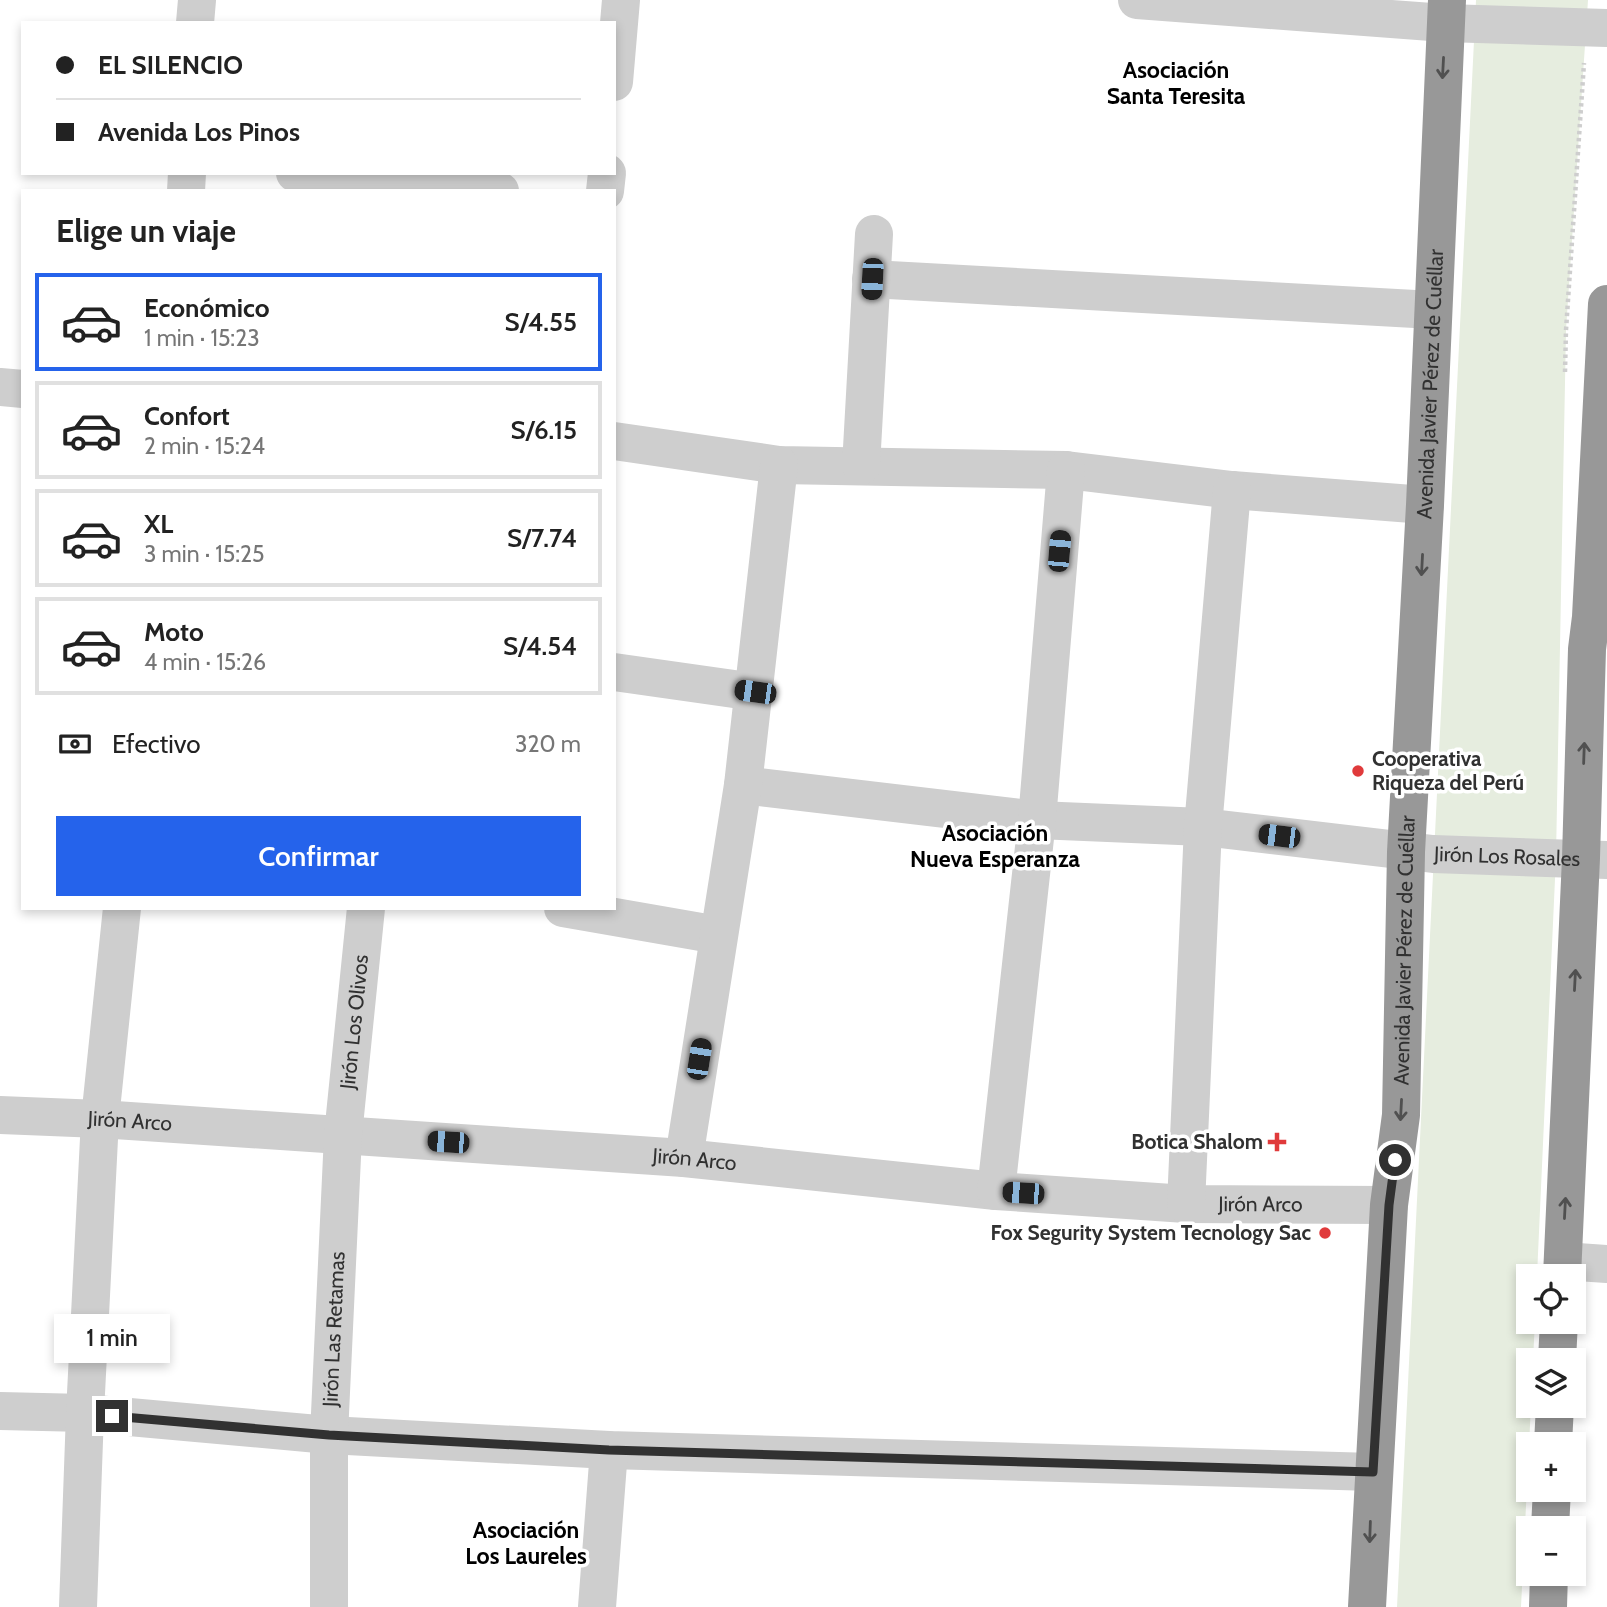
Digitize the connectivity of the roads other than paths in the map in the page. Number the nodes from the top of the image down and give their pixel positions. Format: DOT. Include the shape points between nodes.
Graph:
graph roads {
  1 [pos="197,0"];
  2 [pos="621,0"];
  3 [pos="1137,0"];
  4 [pos="1191,3"];
  5 [pos="1446,12"];
  6 [pos="195,21"];
  7 [pos="1607,28"];
  8 [pos="616,59"];
  9 [pos="318,175"];
  10 [pos="477,189"];
  11 [pos="874,234"];
  12 [pos="872,279"];
  13 [pos="1607,304"];
  14 [pos="1433,310"];
  15 [pos="0,387"];
  16 [pos="21,389"];
  17 [pos="616,441"];
  18 [pos="779,465"];
  19 [pos="861,466"];
  20 [pos="1066,470"];
  21 [pos="1232,490"];
  22 [pos="1425,505"];
  23 [pos="1599,618"];
  24 [pos="616,672"];
  25 [pos="755,692"];
  26 [pos="743,785"];
  27 [pos="1037,820"];
  28 [pos="1203,827"];
  29 [pos="1406,852"];
  30 [pos="1594,859"];
  31 [pos="122,910"];
  32 [pos="366,910"];
  33 [pos="574,910"];
  34 [pos="718,935"];
  35 [pos="0,1115"];
  36 [pos="100,1119"];
  37 [pos="343,1135"];
  38 [pos="684,1158"];
  39 [pos="996,1191"];
  40 [pos="1186,1204"];
  41 [pos="1389,1205"];
  42 [pos="1562,1264"];
  43 [pos="1607,1264"];
  44 [pos="1586,1266"];
  45 [pos="0,1411"];
  46 [pos="85,1413"];
  47 [pos="329,1435"];
  48 [pos="609,1450"];
  49 [pos="1373,1472"];
  50 [pos="1549,1586"];
  51 [pos="78,1607"];
  52 [pos="329,1607"];
  53 [pos="597,1607"];
  54 [pos="1367,1607"];
  55 [pos="1548,1607"];
  1 -- 6 [label="street"];
  2 -- 8 [label="street"];
  3 -- 4 [label="street"];
  4 -- 5 [label="street"];
  5 -- 7 [label="street"];
  5 -- 14 [label="highway, Avenida Javier Pérez de Cuéllar, one-way"];
  9 -- 10 [label="street"];
  11 -- 12 [label="street"];
  12 -- 14 [label="street"];
  12 -- 19 [label="street"];
  13 -- 23 [label="highway"];
  14 -- 22 [label="highway, Avenida Javier Pérez de Cuéllar"];
  15 -- 16 [label="street"];
  17 -- 18 [label="street"];
  18 -- 19 [label="street"];
  18 -- 25 [label="street"];
  19 -- 20 [label="street"];
  20 -- 21 [label="street"];
  20 -- 27 [label="street"];
  21 -- 22 [label="street"];
  21 -- 28 [label="street"];
  22 -- 29 [label="highway, Avenida Javier Pérez de Cuéllar, one-way"];
  30 -- 23 [label="highway, one-way" via="1587,649"];
  24 -- 25 [label="street"];
  25 -- 26 [label="street"];
  26 -- 27 [label="street, Jirón Los Rosales"];
  26 -- 34 [label="street"];
  27 -- 28 [label="street, Jirón Los Rosales"];
  27 -- 39 [label="street"];
  28 -- 29 [label="street, Jirón Los Rosales"];
  28 -- 40 [label="street"];
  29 -- 30 [label="street, Jirón Los Rosales"];
  29 -- 41 [label="highway, Avenida Javier Pérez de Cuéllar, one-way" via="1401,1115"];
  42 -- 30 [label="highway, one-way"];
  31 -- 36 [label="street"];
  32 -- 37 [label="street, Jirón Los Olivos"];
  33 -- 34 [label="street"];
  34 -- 38 [label="street"];
  35 -- 36 [label="street, Jirón Arco"];
  36 -- 37 [label="street, Jirón Arco"];
  36 -- 46 [label="street"];
  37 -- 38 [label="street, Jirón Arco"];
  37 -- 47 [label="street, Jirón Las Retamas"];
  38 -- 39 [label="street, Jirón Arco"];
  39 -- 40 [label="street, Jirón Arco"];
  40 -- 41 [label="street, Jirón Arco"];
  41 -- 49 [label="highway, Avenida Javier Pérez de Cuéllar"];
  43 -- 44 [label="street"];
  45 -- 46 [label="street"];
  46 -- 47 [label="street"];
  46 -- 51 [label="street"];
  47 -- 48 [label="street"];
  47 -- 52 [label="street, Jirón Las Retamas"];
  48 -- 49 [label="street"];
  48 -- 53 [label="street"];
  49 -- 54 [label="highway, Avenida Javier Pérez de Cuéllar, one-way"];
  50 -- 55 [label="highway"];
}
